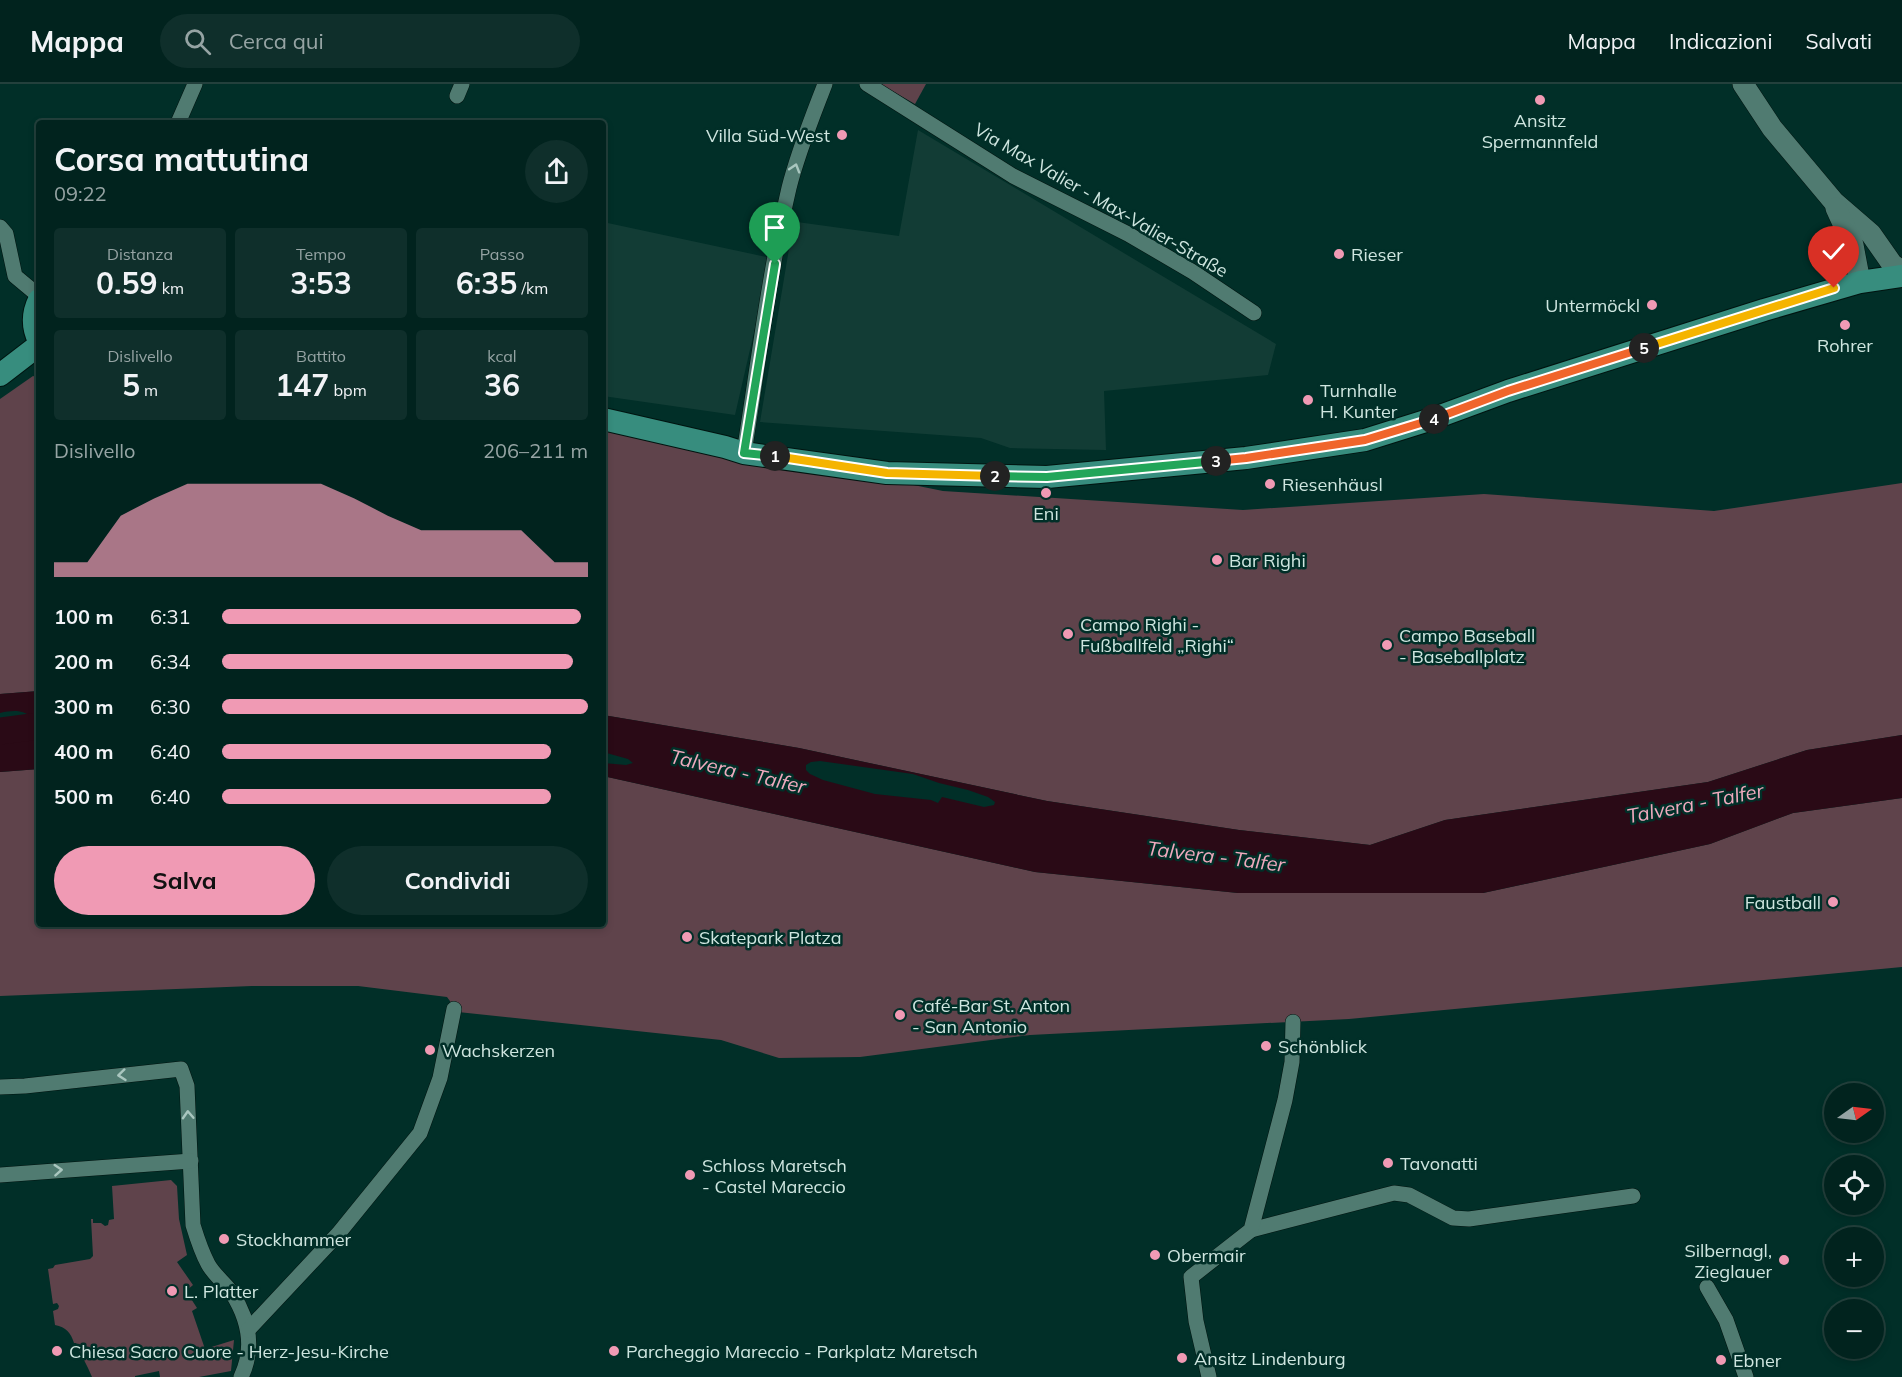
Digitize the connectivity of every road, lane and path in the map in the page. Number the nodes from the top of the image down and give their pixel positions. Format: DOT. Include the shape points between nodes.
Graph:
graph roads {
  1 [pos="195,84"];
  2 [pos="825,84"];
  3 [pos="867,84"];
  4 [pos="1743,84"];
  5 [pos="179,120"];
  6 [pos="1834,202"];
  7 [pos="0,227"];
  8 [pos="1902,270"];
  9 [pos="8,276"];
  10 [pos="1902,276"];
  11 [pos="1860,282"];
  12 [pos="36,296"];
  13 [pos="36,306"];
  14 [pos="1254,313"];
  15 [pos="36,335"];
  16 [pos="36,347"];
  17 [pos="0,375"];
  18 [pos="606,420"];
  19 [pos="744,453"];
  20 [pos="454,1010"];
  21 [pos="1293,1022"];
  22 [pos="0,1087"];
  23 [pos="191,1161"];
  24 [pos="0,1175"];
  25 [pos="1633,1196"];
  26 [pos="1251,1230"];
  27 [pos="1707,1287"];
  28 [pos="248,1330"];
  29 [pos="241,1377"];
  30 [pos="1209,1377"];
  31 [pos="1746,1377"];
  1 -- 5 [label="street"];
  19 -- 2 [label="street, one-way" via="789,187"];
  3 -- 14 [label="street, Via Max Valier - Max-Valier-Straße" via="1013,176 1128,234"];
  4 -- 6 [label="street" via="1772,128"];
  6 -- 8 [label="street" via="1871,234 1892,264"];
  6 -- 11 [label="street" via="1853,244"];
  7 -- 9 [label="street" via="6,234"];
  9 -- 12 [label="street"];
  10 -- 11 [label="main road"];
  11 -- 19 [label="main road" via="1508,391 1365,440 1257,457 1047,477 887,473"];
  13 -- 15 [label="main road"];
  16 -- 17 [label="main road"];
  18 -- 19 [label="main road"];
  20 -- 28 [label="street" via="440,1077 420,1133 338,1234"];
  21 -- 26 [label="street" via="1292,1062 1285,1100"];
  23 -- 22 [label="street, one-way" via="187,1086 181,1069"];
  24 -- 23 [label="street, one-way"];
  23 -- 28 [label="street" via="193,1225 199,1245 209,1266 232,1293"];
  25 -- 26 [label="street" via="1469,1219 1453,1218 1409,1196 1394,1193"];
  26 -- 30 [label="street" via="1191,1277"];
  27 -- 31 [label="street" via="1726,1320"];
  28 -- 29 [label="street" via="248,1363"];
}
